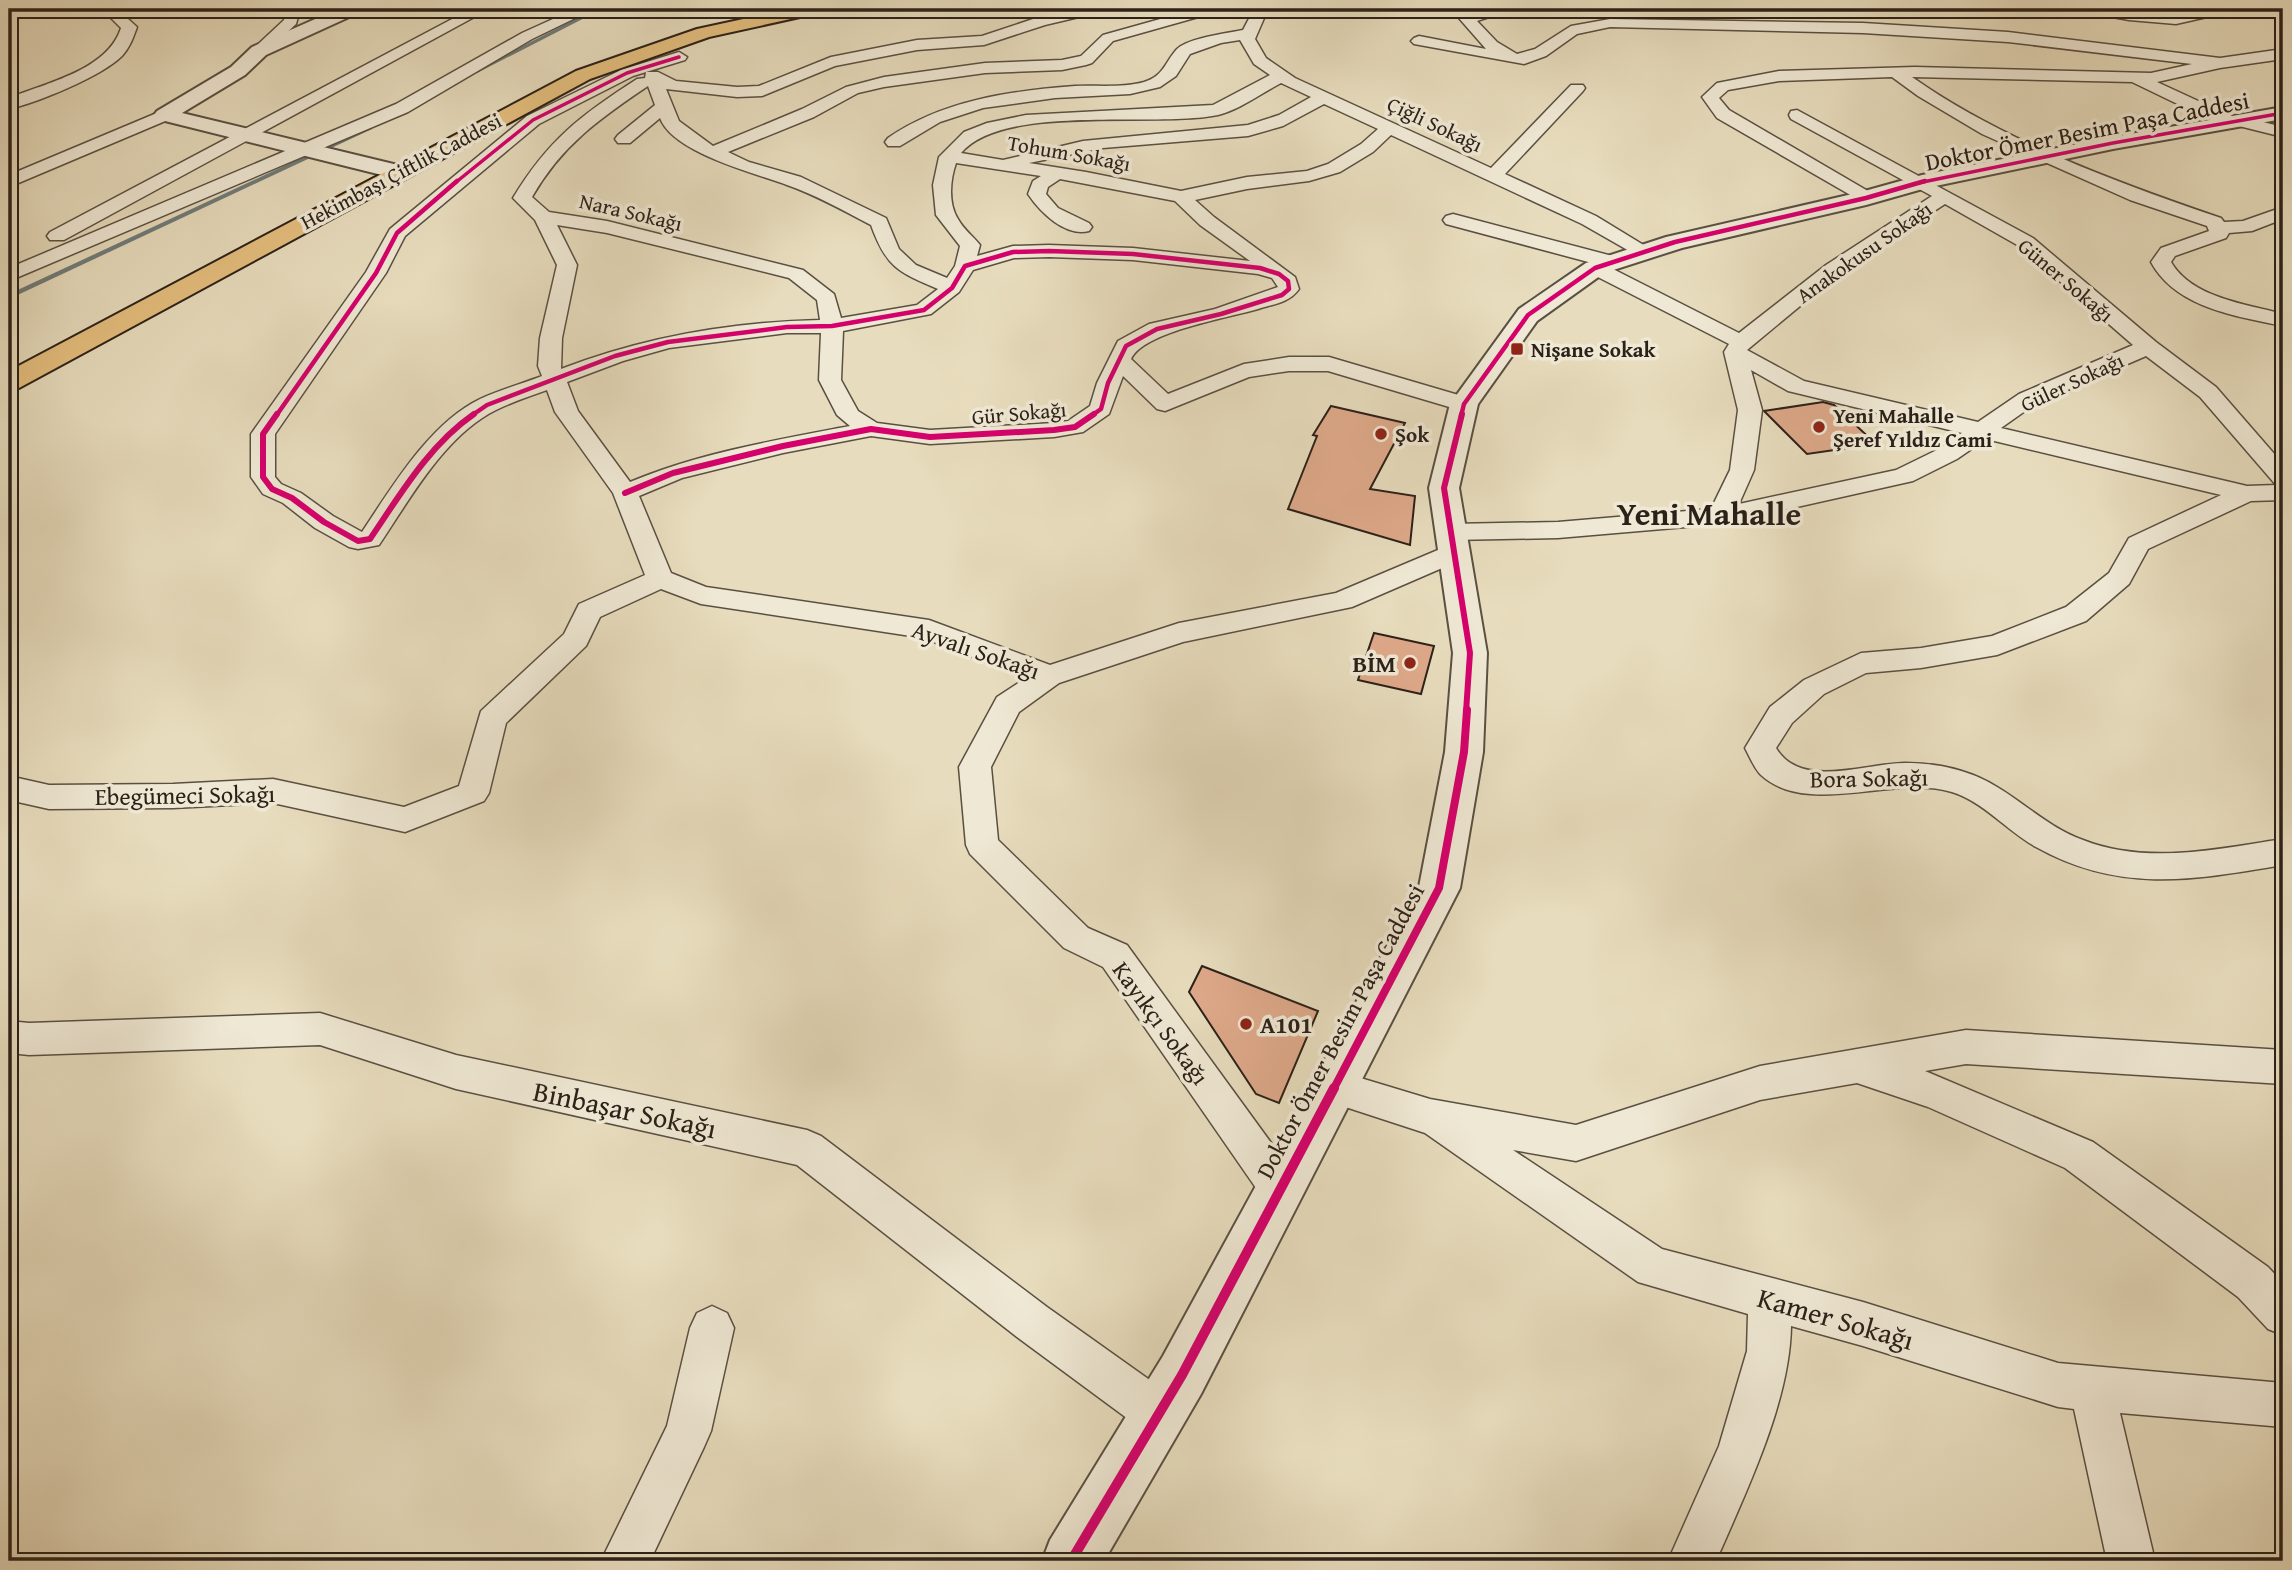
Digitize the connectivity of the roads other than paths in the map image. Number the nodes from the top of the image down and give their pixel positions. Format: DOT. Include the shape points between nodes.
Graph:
graph roads {
  1 [pos="108,9"];
  2 [pos="293,9"];
  3 [pos="352,9"];
  4 [pos="482,9"];
  5 [pos="587,9"];
  6 [pos="812,9"];
  7 [pos="1095,9"];
  8 [pos="1211,9"];
  9 [pos="1261,9"];
  10 [pos="1499,9"];
  11 [pos="2090,9"];
  12 [pos="2224,9"];
  13 [pos="1463,14"];
  14 [pos="704,33"];
  15 [pos="1249,34"];
  16 [pos="1419,41"];
  17 [pos="259,51"];
  18 [pos="2283,54"];
  19 [pos="679,57"];
  20 [pos="1508,57"];
  21 [pos="2220,63"];
  22 [pos="1896,73"];
  23 [pos="652,75"];
  24 [pos="1281,76"];
  25 [pos="2136,78"];
  26 [pos="1577,88"];
  27 [pos="1323,97"];
  28 [pos="9,104"];
  29 [pos="664,106"];
  30 [pos="2283,113"];
  31 [pos="1797,114"];
  32 [pos="164,115"];
  33 [pos="2234,122"];
  34 [pos="1389,128"];
  35 [pos="2283,132"];
  36 [pos="243,135"];
  37 [pos="624,139"];
  38 [pos="894,142"];
  39 [pos="315,152"];
  40 [pos="713,152"];
  41 [pos="948,157"];
  42 [pos="2051,158"];
  43 [pos="1005,165"];
  44 [pos="398,172"];
  45 [pos="1056,173"];
  46 [pos="1493,177"];
  47 [pos="9,182"];
  48 [pos="1934,189"];
  49 [pos="1181,197"];
  50 [pos="1866,198"];
  51 [pos="2283,213"];
  52 [pos="543,217"];
  53 [pos="1453,220"];
  54 [pos="1082,227"];
  55 [pos="2219,228"];
  56 [pos="1618,261"];
  57 [pos="9,262"];
  58 [pos="965,266"];
  59 [pos="1279,274"];
  60 [pos="9,275"];
  61 [pos="952,288"];
  62 [pos="2283,320"];
  63 [pos="832,326"];
  64 [pos="1738,347"];
  65 [pos="2148,347"];
  66 [pos="1119,360"];
  67 [pos="554,381"];
  68 [pos="9,382"];
  69 [pos="1464,404"];
  70 [pos="871,429"];
  71 [pos="1981,430"];
  72 [pos="2283,479"];
  73 [pos="2283,492"];
  74 [pos="625,493"];
  75 [pos="2247,494"];
  76 [pos="1721,516"];
  77 [pos="1452,542"];
  78 [pos="660,579"];
  79 [pos="1049,676"];
  80 [pos="9,788"];
  81 [pos="2283,852"];
  82 [pos="9,1037"];
  83 [pos="1857,1066"];
  84 [pos="2283,1068"];
  85 [pos="1334,1087"];
  86 [pos="1430,1117"];
  87 [pos="1279,1187"];
  88 [pos="1770,1299"];
  89 [pos="2283,1314"];
  90 [pos="712,1328"];
  91 [pos="2092,1388"];
  92 [pos="2283,1405"];
  93 [pos="1159,1414"];
  94 [pos="625,1561"];
  95 [pos="1071,1561"];
  96 [pos="1692,1561"];
  97 [pos="2131,1561"];
  1 -- 28 [label="street" via="129,27 124,44 112,57"];
  2 -- 17 [label="street" via="291,21"];
  3 -- 17 [label="street"];
  4 -- 36 [label="street"];
  5 -- 39 [label="street" via="527,36"];
  6 -- 14 [label="main road, Hekimbaşı Çiftlik Caddesi"];
  7 -- 23 [label="street" via="984,40 917,45 831,62 762,91 672,86"];
  8 -- 40 [label="street" via="1108,38 1086,60 985,68 852,90"];
  9 -- 15 [label="street"];
  10 -- 13 [label="street"];
  11 -- 12 [label="street" via="2176,20"];
  13 -- 20 [label="street"];
  14 -- 19 [label="street, Nara Sokağı"];
  14 -- 44 [label="main road, Hekimbaşı Çiftlik Caddesi" via="583,75"];
  15 -- 24 [label="street, Çiğli Sokağı" via="1247,39 1260,61"];
  15 -- 38 [label="street" via="1184,51 1170,75 1149,86 993,102 912,127"];
  16 -- 20 [label="street"];
  17 -- 32 [label="street" via="238,71"];
  18 -- 21 [label="street"];
  19 -- 23 [label="street, Nara Sokağı"];
  19 -- 67 [label="street" via="627,72 533,120 397,233 376,273 263,434 263,477 272,489 324,522 358,541 370,539 417,468 462,422 487,405"];
  20 -- 21 [label="street" via="1530,58 1573,31 1610,23 1863,28 2008,37"];
  21 -- 25 [label="street"];
  22 -- 25 [label="street"];
  22 -- 42 [label="street" via="1988,130"];
  22 -- 50 [label="street" via="1779,76 1723,86 1710,97 1723,114"];
  23 -- 29 [label="street"];
  23 -- 52 [label="street, Nara Sokağı" via="568,133 538,168 522,198"];
  24 -- 27 [label="street, Çiğli Sokağı"];
  24 -- 41 [label="street" via="1216,110 1026,120 996,127 964,140"];
  25 -- 33 [label="street"];
  26 -- 46 [label="street"];
  27 -- 34 [label="street, Çiğli Sokağı"];
  27 -- 43 [label="street" via="1294,115 1259,128 1043,151"];
  29 -- 37 [label="street"];
  29 -- 40 [label="street" via="671,124"];
  30 -- 33 [label="street, Doktor Ömer Besim Paşa Caddesi"];
  31 -- 48 [label="street, Güner Sokağı"];
  32 -- 36 [label="street"];
  32 -- 47 [label="street"];
  33 -- 35 [label="street"];
  33 -- 42 [label="street, Doktor Ömer Besim Paşa Caddesi"];
  34 -- 46 [label="street, Çiğli Sokağı"];
  34 -- 49 [label="street" via="1334,168"];
  36 -- 39 [label="street"];
  36 -- 57 [label="street"];
  39 -- 44 [label="street"];
  39 -- 60 [label="street"];
  40 -- 61 [label="street" via="806,186 879,222 890,251 909,269"];
  41 -- 43 [label="street, Tohum Sokağı"];
  41 -- 58 [label="street" via="942,180 947,217 970,245"];
  42 -- 48 [label="street, Doktor Ömer Besim Paşa Caddesi"];
  42 -- 55 [label="street" via="2137,196 2214,222"];
  43 -- 45 [label="street, Tohum Sokağı"];
  44 -- 68 [label="main road, Hekimbaşı Çiftlik Caddesi"];
  45 -- 49 [label="street, Tohum Sokağı"];
  45 -- 54 [label="street" via="1040,185 1037,194 1051,212"];
  46 -- 56 [label="street, Çiğli Sokağı" via="1589,220"];
  48 -- 50 [label="street, Doktor Ömer Besim Paşa Caddesi"];
  48 -- 64 [label="street, Anakokusu Sokağı"];
  48 -- 65 [label="street, Güner Sokağı" via="2026,242"];
  49 -- 59 [label="street" via="1207,222"];
  50 -- 56 [label="street, Doktor Ömer Besim Paşa Caddesi" via="1675,242"];
  51 -- 55 [label="street" via="2245,227"];
  52 -- 63 [label="street, Nara Sokağı" via="607,227 796,274 827,298"];
  52 -- 67 [label="street" via="567,264 551,338 549,366"];
  53 -- 56 [label="street"];
  55 -- 62 [label="street" via="2219,234 2168,252 2161,262 2163,271 2170,280 2205,298"];
  56 -- 64 [label="street"];
  56 -- 69 [label="street, Doktor Ömer Besim Paşa Caddesi" via="1528,315"];
  58 -- 59 [label="street" via="1013,252 1049,251 1133,254"];
  58 -- 61 [label="street"];
  59 -- 66 [label="street, Gür Sokağı" via="1288,281 1289,289 1282,295 1157,329 1126,346"];
  61 -- 63 [label="street" via="924,310"];
  63 -- 67 [label="street" via="668,342 615,356"];
  63 -- 70 [label="street, Nara Sokağı" via="830,380 849,415"];
  64 -- 71 [label="street" via="1796,386"];
  64 -- 76 [label="street" via="1749,410 1742,470"];
  65 -- 71 [label="street, Güler Sokağı" via="2027,399"];
  65 -- 72 [label="street, Güler Sokağı" via="2208,391"];
  66 -- 69 [label="street" via="1165,404 1244,371 1289,364 1329,364"];
  66 -- 70 [label="street, Gür Sokağı" via="1101,409 1075,427 930,437"];
  67 -- 74 [label="street" via="567,412"];
  69 -- 77 [label="street, Doktor Ömer Besim Paşa Caddesi" via="1444,488"];
  70 -- 74 [label="street, Gür Sokağı" via="673,472"];
  71 -- 75 [label="street"];
  71 -- 76 [label="street, Güler Sokağı" via="1948,454 1904,476"];
  73 -- 75 [label="street, Bora Sokağı"];
  74 -- 78 [label="street"];
  75 -- 81 [label="street, Bora Sokağı" via="2138,544 2119,578 2076,614 1997,645 1861,663 1814,687 1781,715 1760,748 1777,773 1809,783 1893,775 1937,777 1967,785 1997,800 2032,829 2090,858 2139,867 2211,864"];
  76 -- 77 [label="street, Güler Sokağı"];
  77 -- 79 [label="street, Ayvalı Sokağı" via="1342,601 1179,633"];
  77 -- 85 [label="street, Doktor Ömer Besim Paşa Caddesi" via="1470,653 1464,752 1439,888"];
  78 -- 79 [label="street, Ayvalı Sokağı" via="701,595 929,629"];
  78 -- 80 [label="street, Ebegümeci Sokağı" via="589,611 576,639 492,719 472,793 405,820 273,791 49,797"];
  79 -- 87 [label="street, Kayıkçı Sokağı" via="1007,705 975,767 982,845 1076,938 1115,956"];
  82 -- 93 [label="street, Binbaşar Sokağı" via="320,1029 456,1072 807,1149"];
  83 -- 84 [label="street" via="1966,1047"];
  83 -- 86 [label="street" via="1759,1083 1576,1143"];
  83 -- 89 [label="street" via="1936,1092 2079,1155 2253,1282"];
  85 -- 86 [label="street"];
  85 -- 87 [label="street, Doktor Ömer Besim Paşa Caddesi"];
  86 -- 88 [label="street, Kamer Sokağı" via="1653,1267"];
  87 -- 93 [label="street, Doktor Ömer Besim Paşa Caddesi"];
  88 -- 91 [label="street, Kamer Sokağı" via="2058,1385"];
  88 -- 96 [label="street" via="1769,1351 1741,1450"];
  90 -- 94 [label="street" via="688,1431"];
  91 -- 92 [label="street, Kamer Sokağı"];
  91 -- 97 [label="street"];
  93 -- 95 [label="street, Doktor Ömer Besim Paşa Caddesi"];
}
